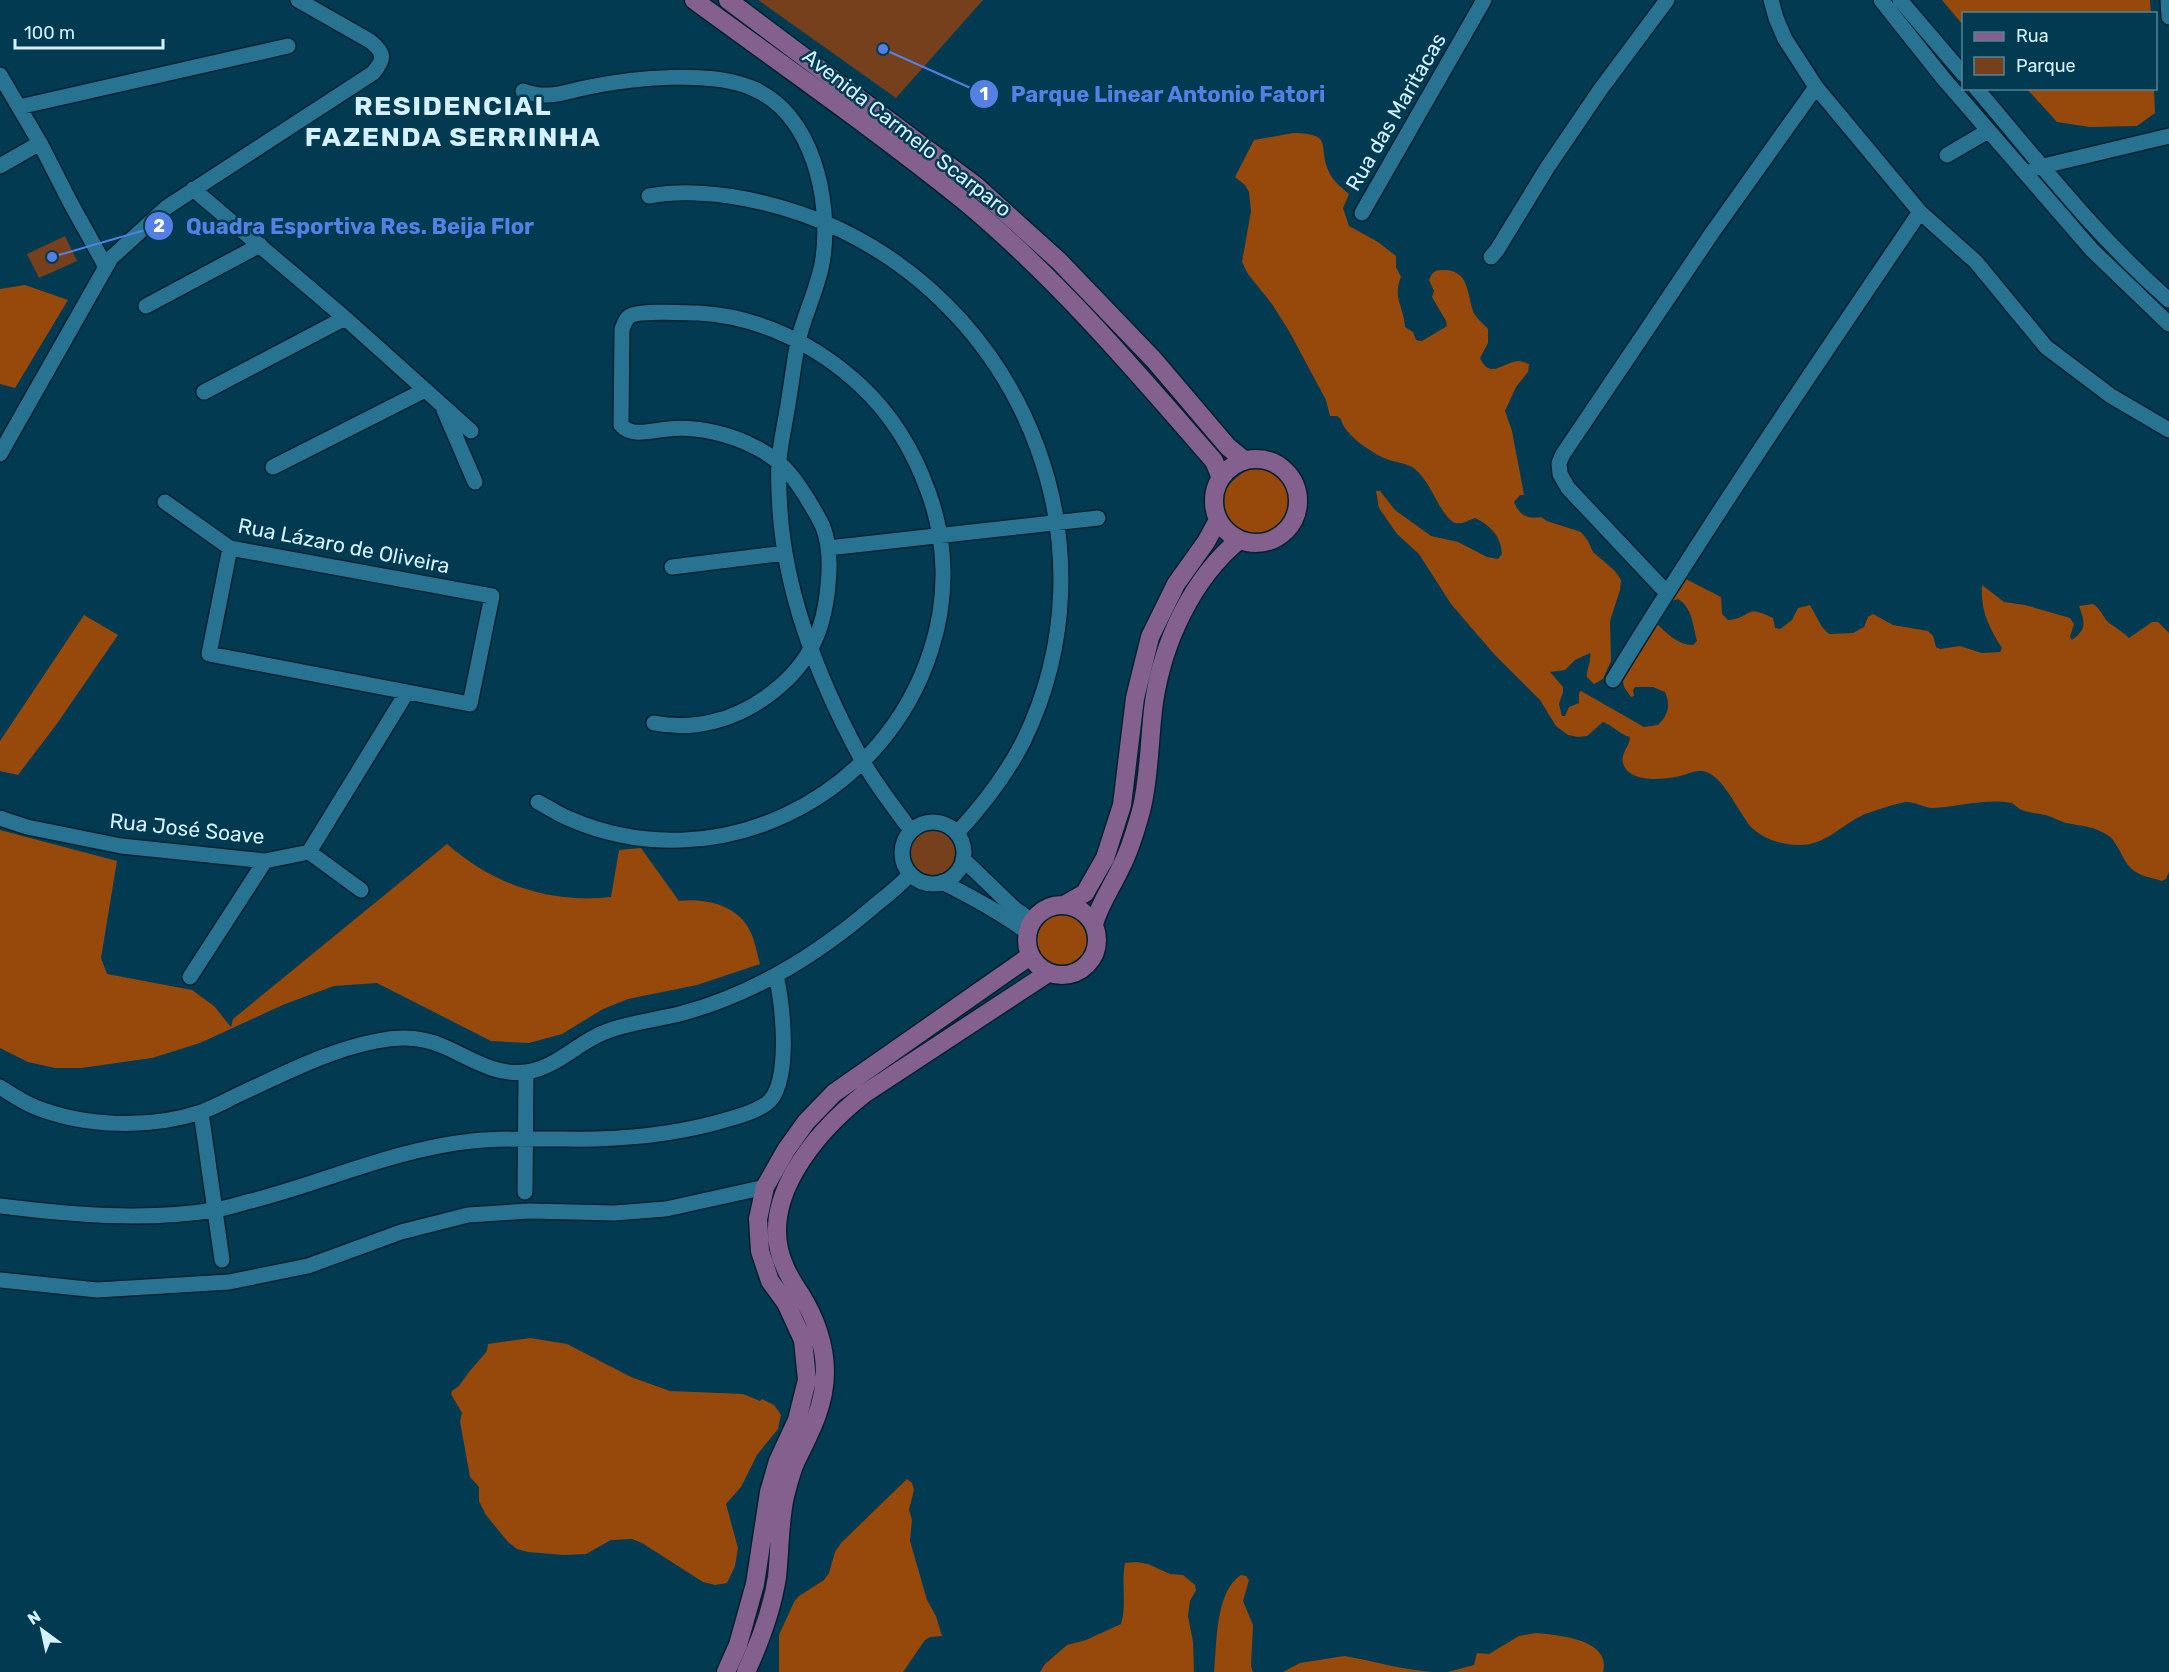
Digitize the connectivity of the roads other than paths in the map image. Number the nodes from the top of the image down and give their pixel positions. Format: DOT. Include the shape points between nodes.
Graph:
graph roads {
  1 [pos="298,0"];
  2 [pos="694,0"];
  3 [pos="728,0"];
  4 [pos="1484,0"];
  5 [pos="1667,0"];
  6 [pos="1771,0"];
  7 [pos="1881,0"];
  8 [pos="1900,0"];
  9 [pos="1917,0"];
  10 [pos="2168,0"];
  11 [pos="2169,17"];
  12 [pos="1907,21"];
  13 [pos="288,46"];
  14 [pos="1962,73"];
  15 [pos="0,75"];
  16 [pos="1816,87"];
  17 [pos="1978,90"];
  18 [pos="523,92"];
  19 [pos="19,107"];
  20 [pos="1988,131"];
  21 [pos="2169,136"];
  22 [pos="40,143"];
  23 [pos="1947,155"];
  24 [pos="2041,165"];
  25 [pos="0,166"];
  26 [pos="2024,172"];
  27 [pos="193,189"];
  28 [pos="649,196"];
  29 [pos="1920,212"];
  30 [pos="1362,213"];
  31 [pos="826,223"];
  32 [pos="260,245"];
  33 [pos="1491,257"];
  34 [pos="106,267"];
  35 [pos="2169,300"];
  36 [pos="146,306"];
  37 [pos="345,318"];
  38 [pos="2169,324"];
  39 [pos="798,341"];
  40 [pos="425,390"];
  41 [pos="204,392"];
  42 [pos="442,405"];
  43 [pos="2169,430"];
  44 [pos="471,431"];
  45 [pos="0,454"];
  46 [pos="1244,460"];
  47 [pos="779,461"];
  48 [pos="273,467"];
  49 [pos="1221,478"];
  50 [pos="475,482"];
  51 [pos="165,502"];
  52 [pos="1098,518"];
  53 [pos="1218,520"];
  54 [pos="1056,523"];
  55 [pos="941,536"];
  56 [pos="1239,540"];
  57 [pos="230,548"];
  58 [pos="828,548"];
  59 [pos="785,553"];
  60 [pos="672,567"];
  61 [pos="1666,592"];
  62 [pos="812,649"];
  63 [pos="1612,680"];
  64 [pos="407,692"];
  65 [pos="654,723"];
  66 [pos="863,762"];
  67 [pos="538,802"];
  68 [pos="0,818"];
  69 [pos="912,830"];
  70 [pos="957,833"];
  71 [pos="309,852"];
  72 [pos="963,859"];
  73 [pos="265,861"];
  74 [pos="910,874"];
  75 [pos="942,882"];
  76 [pos="361,890"];
  77 [pos="1064,905"];
  78 [pos="1094,924"];
  79 [pos="1030,926"];
  80 [pos="1030,956"];
  81 [pos="1048,973"];
  82 [pos="776,976"];
  83 [pos="190,977"];
  84 [pos="526,1072"];
  85 [pos="0,1087"];
  86 [pos="201,1112"];
  87 [pos="526,1138"];
  88 [pos="765,1187"];
  89 [pos="525,1192"];
  90 [pos="0,1206"];
  91 [pos="216,1210"];
  92 [pos="222,1260"];
  93 [pos="0,1280"];
  94 [pos="726,1672"];
  95 [pos="746,1672"];
  1 -- 27 [label="street" via="380,48 380,64 373,73"];
  2 -- 49 [label="main road, Avenida Carmelo Scarparo" via="963,201 1045,276 1127,360 1214,461"];
  3 -- 46 [label="main road, Avenida Carmelo Scarparo" via="976,186 1059,261"];
  4 -- 30 [label="street, Rua das Maritacas"];
  5 -- 33 [label="street" via="1600,90"];
  6 -- 16 [label="street" via="1785,39"];
  7 -- 12 [label="street"];
  8 -- 12 [label="street"];
  9 -- 12 [label="street"];
  10 -- 11 [label="street"];
  12 -- 14 [label="street"];
  12 -- 20 [label="street" via="1920,50"];
  13 -- 19 [label="street"];
  15 -- 19 [label="street"];
  16 -- 29 [label="street"];
  16 -- 61 [label="street" via="1639,339 1559,463 1562,480 1581,504"];
  17 -- 24 [label="street"];
  18 -- 31 [label="street" via="545,97 635,80 676,78 738,82 766,96 788,116 812,155"];
  19 -- 22 [label="street"];
  20 -- 23 [label="street"];
  20 -- 26 [label="street"];
  21 -- 24 [label="street"];
  22 -- 25 [label="street"];
  22 -- 34 [label="street"];
  24 -- 26 [label="street"];
  24 -- 35 [label="street" via="2099,234"];
  26 -- 38 [label="street" via="2092,250"];
  27 -- 32 [label="street"];
  27 -- 34 [label="street" via="136,234"];
  28 -- 31 [label="street" via="681,193 746,199"];
  29 -- 43 [label="street" via="1976,262 2046,347 2111,396"];
  29 -- 61 [label="street"];
  31 -- 39 [label="street" via="822,260"];
  31 -- 54 [label="street" via="878,250 930,288 990,355 1030,426"];
  32 -- 36 [label="street"];
  32 -- 37 [label="street"];
  34 -- 45 [label="street"];
  37 -- 40 [label="street"];
  37 -- 41 [label="street"];
  39 -- 47 [label="street"];
  39 -- 47 [label="street" via="760,326 701,314 638,314 630,316 622,329 620,418 625,430 697,429 727,435"];
  39 -- 55 [label="street" via="846,372 890,419 922,473"];
  40 -- 42 [label="street"];
  40 -- 48 [label="street"];
  42 -- 44 [label="street"];
  42 -- 50 [label="street"];
  46 -- 49 [label="main road"];
  46 -- 56 [label="main road" via="1266,460 1286,470 1294,482 1298,511 1292,525 1268,542 1253,544"];
  47 -- 58 [label="street" via="795,479 823,526"];
  47 -- 59 [label="street"];
  49 -- 53 [label="main road" via="1215,491"];
  51 -- 57 [label="street, Rua Lázaro de Oliveira"];
  52 -- 54 [label="street"];
  53 -- 56 [label="main road"];
  53 -- 77 [label="main road" via="1176,584 1150,637 1135,698 1122,805 1105,858 1085,893"];
  54 -- 55 [label="street"];
  54 -- 70 [label="street" via="1061,593 1052,663 1041,698 1006,772"];
  55 -- 58 [label="street"];
  55 -- 66 [label="street" via="942,603 925,668 908,706"];
  56 -- 78 [label="main road" via="1220,555 1193,594 1168,643 1154,701 1141,810 1122,866 1098,908"];
  57 -- 64 [label="street" via="208,654"];
  57 -- 64 [label="street, Rua Lázaro de Oliveira" via="492,596 470,704"];
  58 -- 62 [label="street" via="826,606"];
  59 -- 60 [label="street"];
  59 -- 62 [label="street"];
  61 -- 63 [label="street"];
  62 -- 65 [label="street" via="783,683 732,716 693,726"];
  62 -- 66 [label="street"];
  64 -- 71 [label="street"];
  66 -- 67 [label="street" via="806,806 763,825 706,838 636,838 602,831"];
  66 -- 69 [label="street"];
  68 -- 73 [label="street, Rua José Soave" via="121,846"];
  69 -- 70 [label="street" via="925,823 939,822"];
  69 -- 74 [label="street" via="902,848 903,862"];
  70 -- 72 [label="street"];
  71 -- 73 [label="street, Rua José Soave"];
  71 -- 76 [label="street"];
  72 -- 75 [label="street" via="958,871"];
  72 -- 79 [label="street"];
  73 -- 83 [label="street"];
  74 -- 75 [label="street" via="922,881"];
  74 -- 82 [label="street" via="856,922"];
  75 -- 79 [label="street"];
  77 -- 78 [label="main road" via="1081,911"];
  77 -- 79 [label="main road" via="1046,909"];
  78 -- 81 [label="main road" via="1096,948 1083,969 1060,976"];
  79 -- 80 [label="main road"];
  80 -- 81 [label="main road"];
  80 -- 88 [label="main road" via="834,1093 806,1122"];
  81 -- 95 [label="main road" via="838,1115 808,1149 788,1187 779,1215 778,1249 791,1281 813,1316 825,1356 825,1375 817,1418 795,1463 785,1497 778,1534 777,1577 767,1623"];
  82 -- 84 [label="street" via="718,1002 619,1026 558,1060"];
  82 -- 87 [label="street" via="783,1024 782,1063 779,1084 767,1103 737,1117 699,1127 638,1136"];
  84 -- 86 [label="street" via="491,1068 445,1047 399,1037 342,1050"];
  84 -- 87 [label="street"];
  85 -- 86 [label="street" via="34,1107 86,1121 138,1125"];
  86 -- 91 [label="street"];
  87 -- 89 [label="street"];
  87 -- 91 [label="street" via="472,1141 396,1155"];
  88 -- 93 [label="street" via="666,1209 468,1215 401,1232 308,1266 229,1282 97,1290"];
  88 -- 94 [label="main road" via="758,1219 760,1251 770,1281 786,1303 803,1340 807,1380 797,1420 769,1492 756,1584"];
  90 -- 91 [label="street" via="127,1216"];
  91 -- 92 [label="street"];
}
